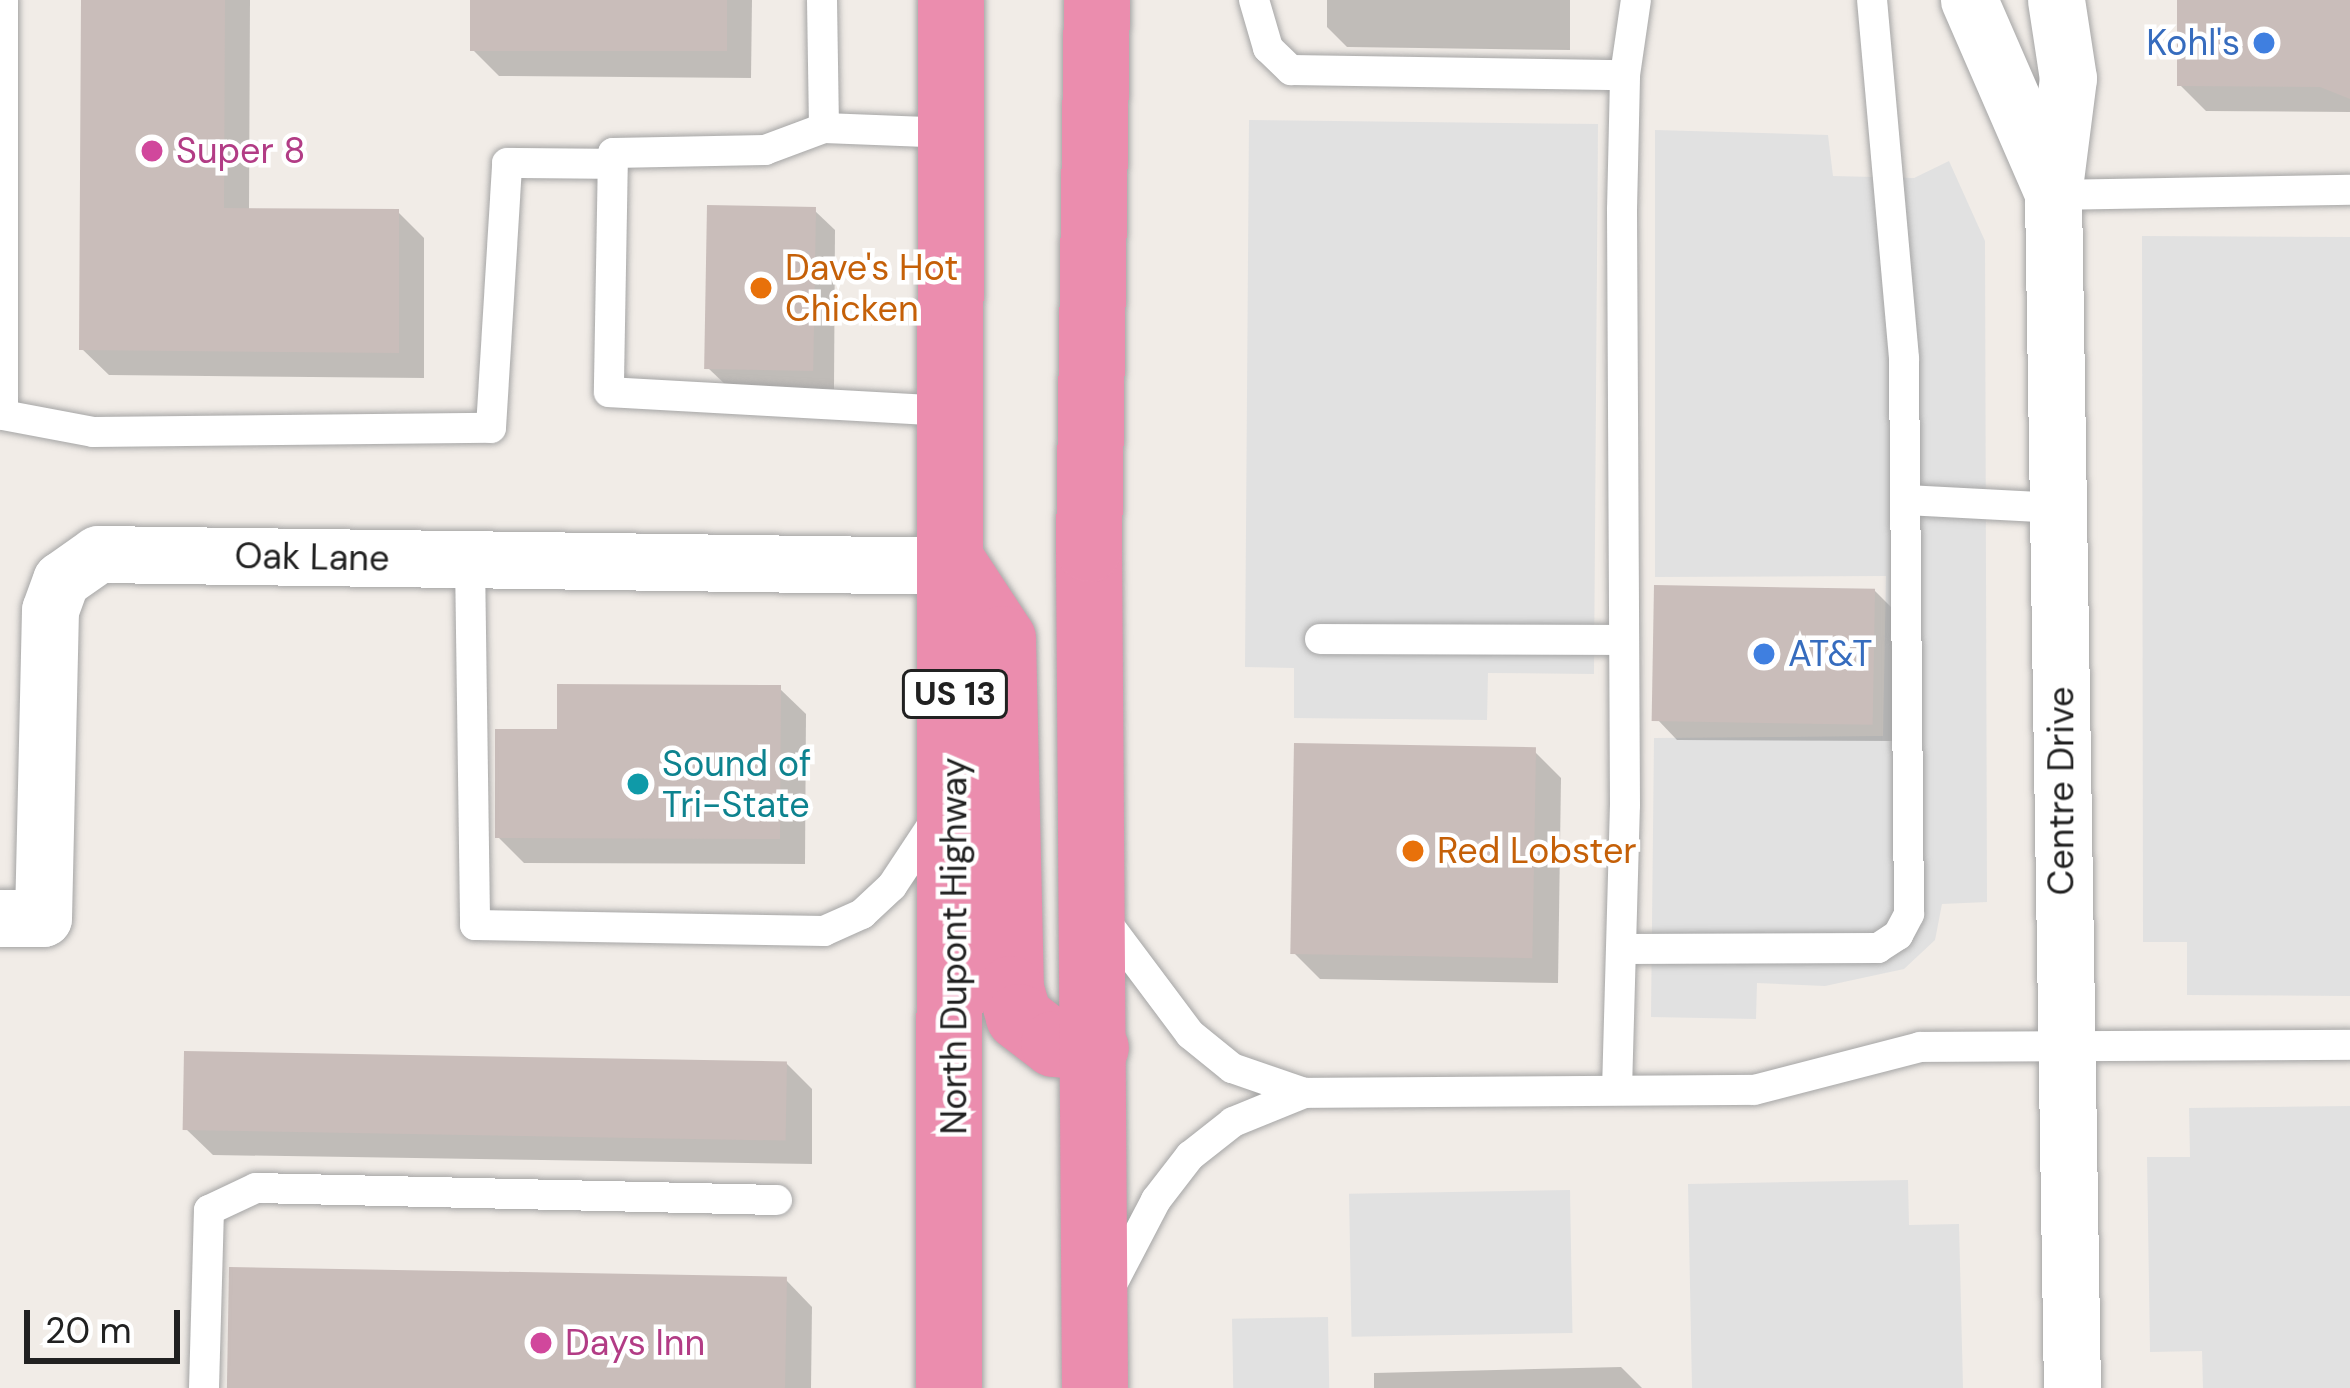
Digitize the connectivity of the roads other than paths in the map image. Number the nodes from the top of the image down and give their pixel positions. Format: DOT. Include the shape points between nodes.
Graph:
graph roads {
  1 [pos="3,0"];
  2 [pos="822,0"];
  3 [pos="951,0"];
  4 [pos="1097,0"];
  5 [pos="1255,0"];
  6 [pos="1636,0"];
  7 [pos="1872,0"];
  8 [pos="1969,0"];
  9 [pos="2056,0"];
  10 [pos="1625,74"];
  11 [pos="824,128"];
  12 [pos="952,133"];
  13 [pos="612,164"];
  14 [pos="2350,190"];
  15 [pos="2053,195"];
  16 [pos="954,411"];
  17 [pos="1907,500"];
  18 [pos="2062,508"];
  19 [pos="470,560"];
  20 [pos="956,566"];
  21 [pos="1320,639"];
  22 [pos="1623,640"];
  23 [pos="954,793"];
  24 [pos="1094,905"];
  25 [pos="0,918"];
  26 [pos="1622,949"];
  27 [pos="2350,1045"];
  28 [pos="2061,1046"];
  29 [pos="1096,1048"];
  30 [pos="1617,1090"];
  31 [pos="1304,1094"];
  32 [pos="777,1200"];
  33 [pos="1095,1317"];
  34 [pos="204,1388"];
  35 [pos="949,1388"];
  36 [pos="1095,1388"];
  37 [pos="2072,1388"];
  1 -- 13 [label="lane" via="3,415 93,432 491,428 507,163"];
  2 -- 11 [label="lane"];
  3 -- 12 [label="highway, North Dupont Highway / US 13"];
  4 -- 24 [label="highway" via="1089,549"];
  5 -- 10 [label="lane" via="1268,48 1291,70"];
  6 -- 10 [label="lane"];
  7 -- 17 [label="lane" via="1904,358"];
  8 -- 15 [label="street, Centre Drive"];
  9 -- 15 [label="street, Centre Drive" via="2068,78"];
  10 -- 22 [label="lane"];
  11 -- 12 [label="lane"];
  11 -- 13 [label="lane" via="765,150 613,153"];
  12 -- 16 [label="highway, North Dupont Highway / US 13"];
  13 -- 16 [label="lane" via="609,392"];
  14 -- 15 [label="lane"];
  15 -- 18 [label="street, Centre Drive"];
  16 -- 20 [label="highway, North Dupont Highway / US 13"];
  17 -- 18 [label="lane"];
  17 -- 26 [label="lane" via="1909,914 1898,935 1877,948"];
  18 -- 28 [label="street, Centre Drive"];
  19 -- 20 [label="street, Oak Lane"];
  19 -- 23 [label="lane" via="475,925 824,931 862,914 892,886"];
  19 -- 25 [label="street, Oak Lane" via="98,554 76,564 50,610 43,918"];
  20 -- 23 [label="highway, North Dupont Highway / US 13"];
  20 -- 29 [label="highway" via="1003,639 1018,1017 1054,1044"];
  21 -- 22 [label="lane"];
  22 -- 26 [label="lane"];
  23 -- 35 [label="highway, North Dupont Highway / US 13"];
  24 -- 29 [label="highway"];
  24 -- 31 [label="lane" via="1190,1034 1232,1068"];
  26 -- 30 [label="lane"];
  27 -- 28 [label="lane"];
  28 -- 30 [label="lane" via="1920,1047 1754,1090"];
  28 -- 37 [label="street, Centre Drive"];
  29 -- 33 [label="highway"];
  30 -- 31 [label="lane"];
  31 -- 33 [label="lane" via="1234,1122 1190,1156 1156,1200"];
  32 -- 34 [label="lane" via="256,1188 208,1210"];
  33 -- 36 [label="highway"];
}
